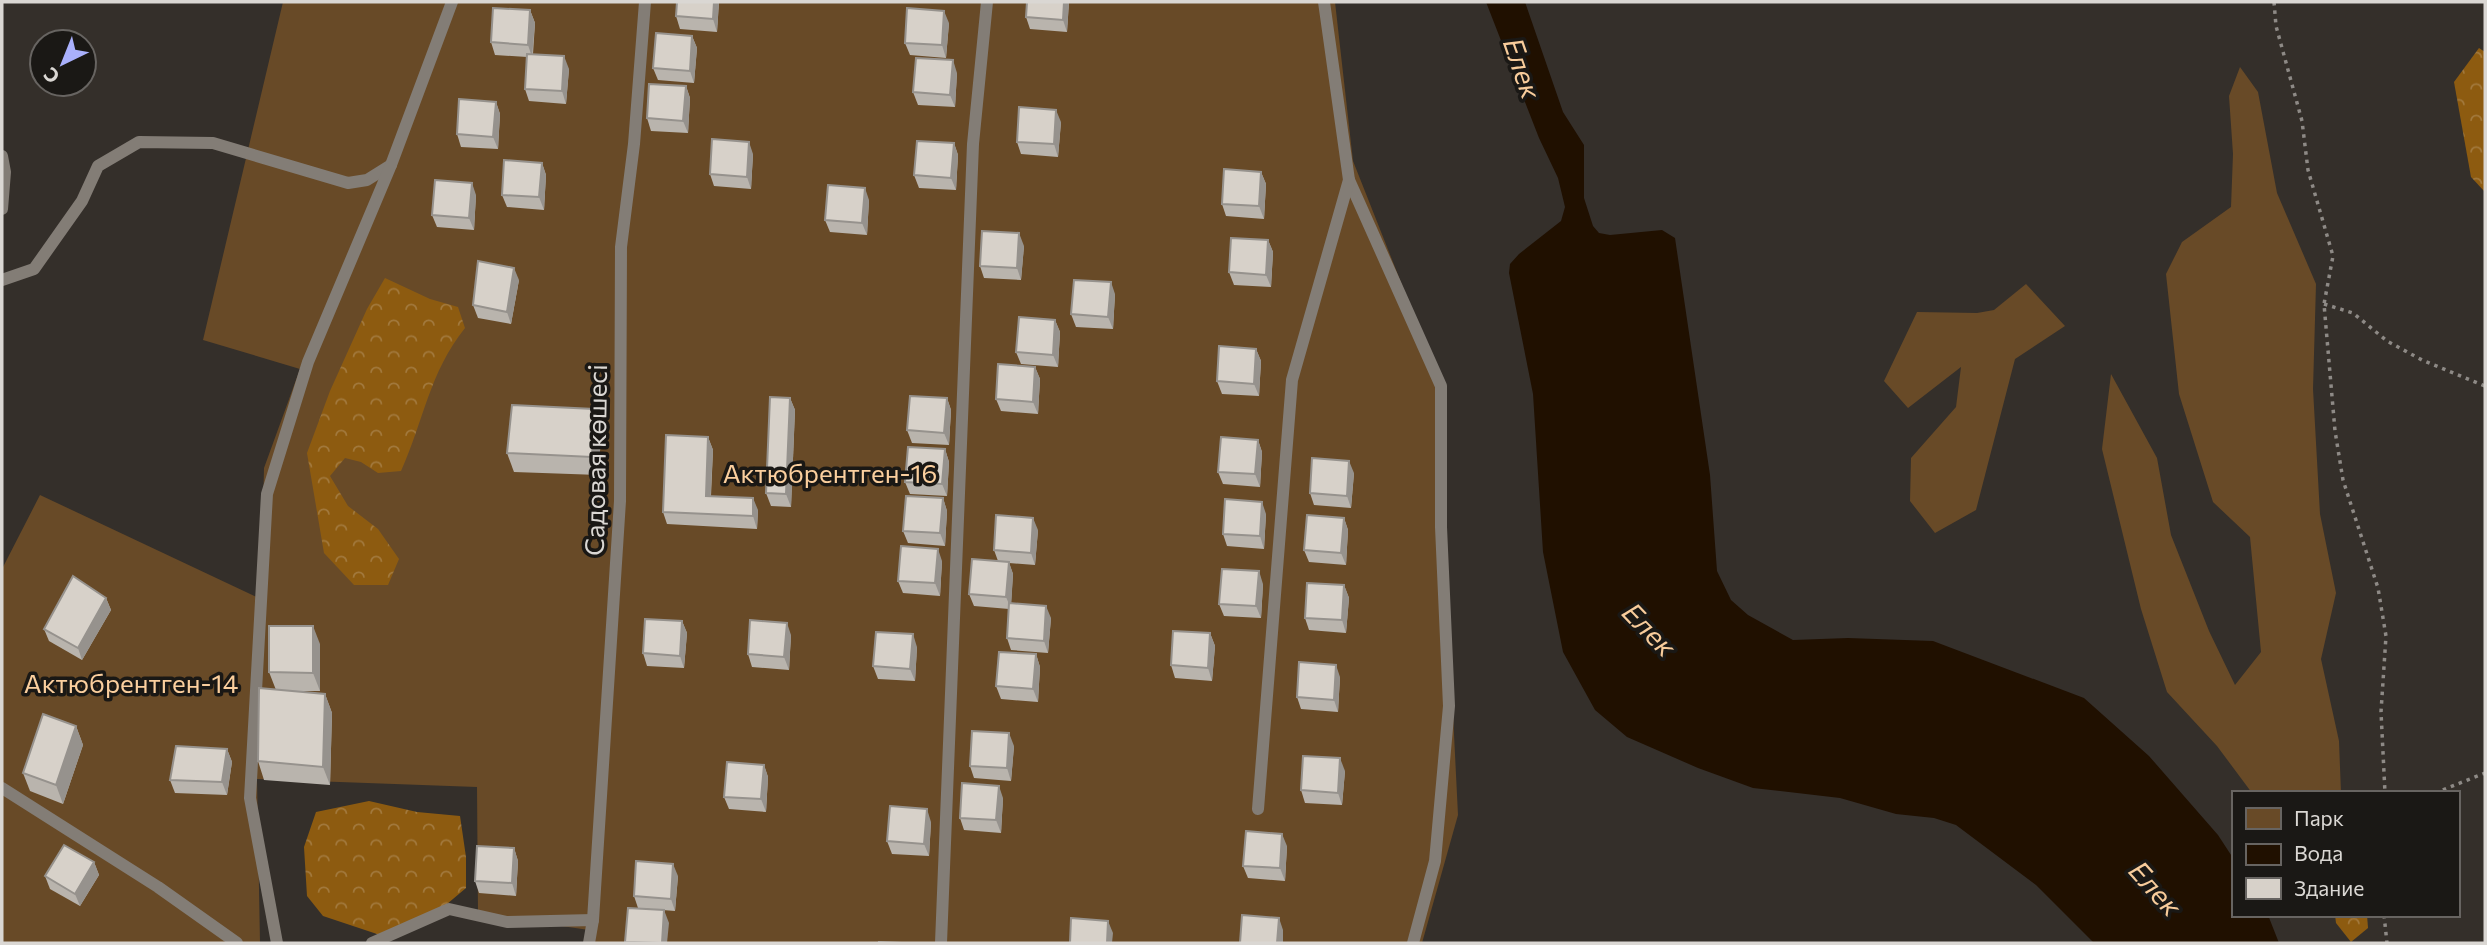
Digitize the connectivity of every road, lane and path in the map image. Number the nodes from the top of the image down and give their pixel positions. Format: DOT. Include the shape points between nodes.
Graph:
graph roads {
  1 [pos="452,2"];
  2 [pos="645,2"];
  3 [pos="988,2"];
  4 [pos="1324,2"];
  5 [pos="2274,2"];
  6 [pos="2,156"];
  7 [pos="391,165"];
  8 [pos="1349,180"];
  9 [pos="2,209"];
  10 [pos="2,280"];
  11 [pos="2324,304"];
  12 [pos="2485,386"];
  13 [pos="2485,773"];
  14 [pos="2,788"];
  15 [pos="2385,791"];
  16 [pos="2440,791"];
  17 [pos="1258,809"];
  18 [pos="2384,917"];
  19 [pos="593,920"];
  20 [pos="237,943"];
  21 [pos="277,943"];
  22 [pos="372,943"];
  23 [pos="589,943"];
  24 [pos="941,943"];
  25 [pos="1413,943"];
  26 [pos="2387,943"];
  1 -- 7 [label="lane"];
  2 -- 19 [label="lane, Садовая көшесі" via="621,247 620,501"];
  3 -- 24 [label="lane" via="973,144"];
  4 -- 8 [label="lane"];
  5 -- 11 [label="path" via="2276,26 2302,121 2308,170 2333,256"];
  6 -- 9 [label="lane"];
  7 -- 10 [label="lane" via="367,180 348,183 213,143 139,142 98,166 82,201 34,269"];
  7 -- 21 [label="lane" via="308,362 267,494 250,798"];
  8 -- 17 [label="lane" via="1293,380"];
  8 -- 25 [label="lane" via="1441,386 1441,527 1449,706 1435,861"];
  11 -- 12 [label="path" via="2353,313 2387,341 2422,360"];
  11 -- 15 [label="path" via="2343,480 2378,588 2386,636 2381,712"];
  13 -- 16 [label="path"];
  14 -- 20 [label="lane"];
  18 -- 26 [label="path"];
  19 -- 22 [label="lane" via="507,922 449,909"];
  19 -- 23 [label="lane, Садовая көшесі"];
}
